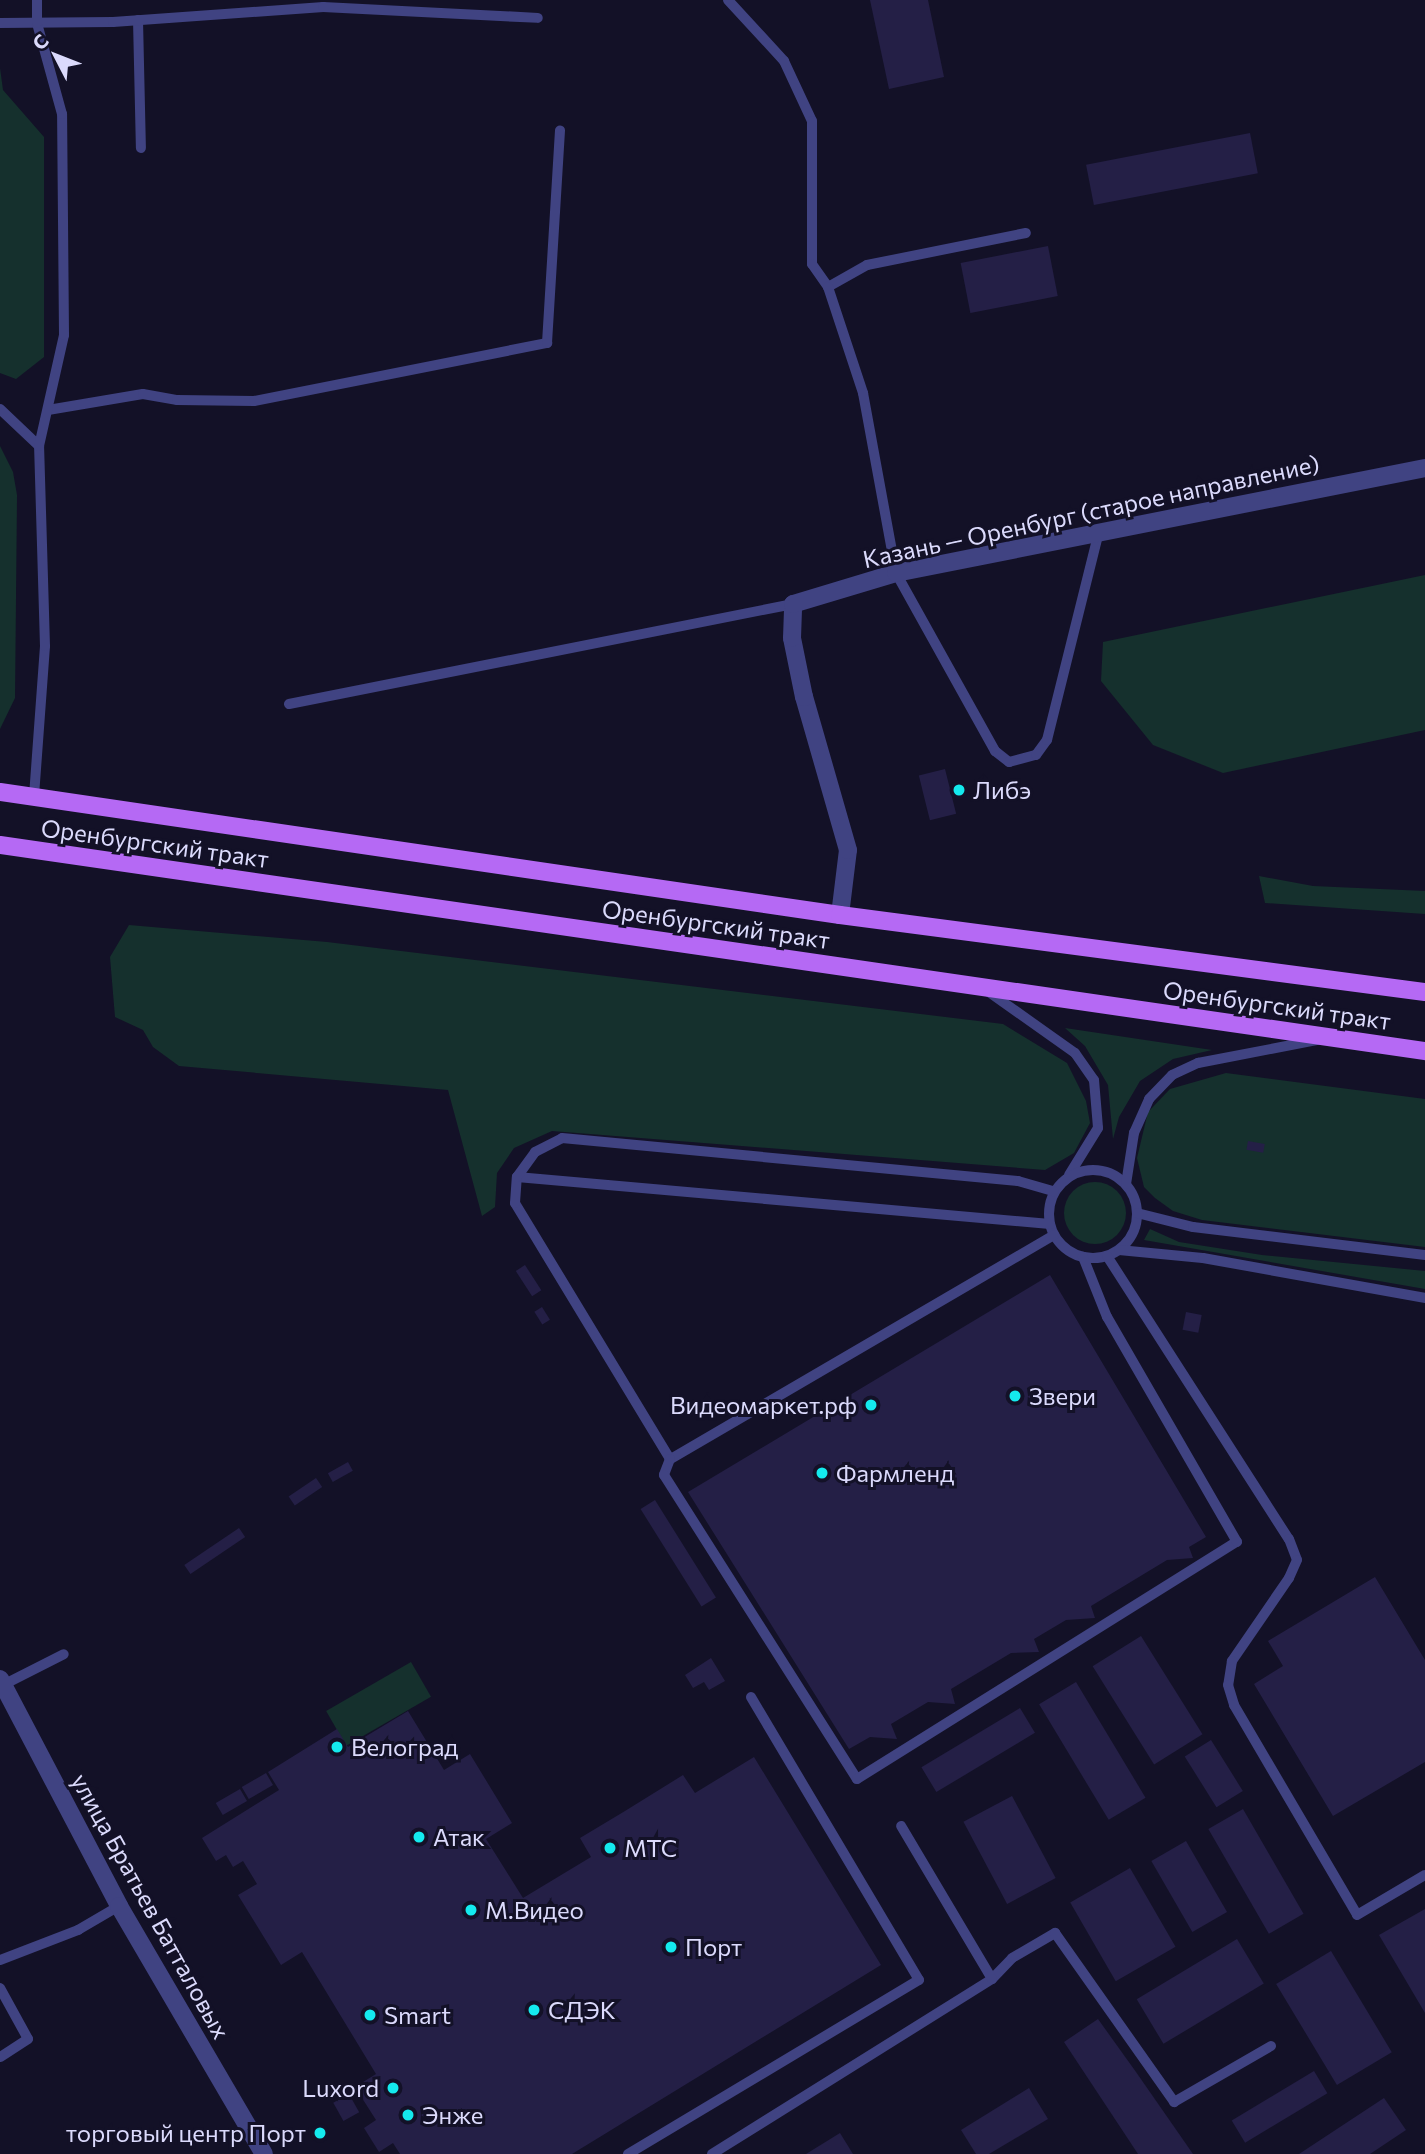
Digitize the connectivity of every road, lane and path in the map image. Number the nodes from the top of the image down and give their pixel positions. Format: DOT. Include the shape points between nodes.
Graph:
graph roads {
  1 [pos="37,0"];
  2 [pos="728,0"];
  3 [pos="538,18"];
  4 [pos="138,20"];
  5 [pos="0,23"];
  6 [pos="37,23"];
  7 [pos="560,130"];
  8 [pos="141,148"];
  9 [pos="1026,233"];
  10 [pos="828,287"];
  11 [pos="0,409"];
  12 [pos="48,410"];
  13 [pos="39,446"];
  14 [pos="1425,468"];
  15 [pos="1099,532"];
  16 [pos="896,573"];
  17 [pos="793,604"];
  18 [pos="289,704"];
  19 [pos="0,792"];
  20 [pos="34,796"];
  21 [pos="0,845"];
  22 [pos="841,915"];
  23 [pos="984,988"];
  24 [pos="1425,992"];
  25 [pos="1331,1037"];
  26 [pos="1425,1051"];
  27 [pos="517,1177"];
  28 [pos="1067,1178"];
  29 [pos="1126,1184"];
  30 [pos="1054,1192"];
  31 [pos="1137,1213"];
  32 [pos="1052,1230"];
  33 [pos="1119,1250"];
  34 [pos="1425,1255"];
  35 [pos="1107,1256"];
  36 [pos="1083,1257"];
  37 [pos="1425,1298"];
  38 [pos="670,1460"];
  39 [pos="64,1654"];
  40 [pos="1,1682"];
  41 [pos="751,1698"];
  42 [pos="901,1826"];
  43 [pos="1425,1875"];
  44 [pos="119,1906"];
  45 [pos="0,1960"];
  46 [pos="992,1979"];
  47 [pos="0,1989"];
  48 [pos="1271,2046"];
  49 [pos="0,2057"];
  50 [pos="264,2154"];
  51 [pos="628,2154"];
  52 [pos="712,2154"];
  1 -- 6 [label="lane"];
  2 -- 10 [label="lane" via="784,61 812,121 812,264"];
  3 -- 4 [label="lane" via="323,7"];
  4 -- 6 [label="lane"];
  4 -- 8 [label="lane"];
  5 -- 6 [label="lane"];
  6 -- 12 [label="lane" via="62,114 64,335"];
  7 -- 12 [label="lane" via="547,343 254,401 177,400 143,394"];
  9 -- 10 [label="lane" via="867,265"];
  10 -- 16 [label="lane" via="863,393"];
  11 -- 13 [label="lane"];
  12 -- 13 [label="lane"];
  13 -- 20 [label="lane" via="45,646"];
  14 -- 15 [label="street, Казань — Оренбург (старое направление)"];
  15 -- 16 [label="street, Казань — Оренбург (старое направление)"];
  15 -- 16 [label="lane" via="1047,740 1036,755 1021,762 1009,762 995,751"];
  16 -- 17 [label="street, Казань — Оренбург (старое направление)"];
  17 -- 18 [label="lane"];
  17 -- 22 [label="street" via="792,638 804,696 848,850"];
  19 -- 20 [label="main road, Оренбургский тракт"];
  20 -- 22 [label="main road, Оренбургский тракт"];
  21 -- 23 [label="main road, Оренбургский тракт"];
  22 -- 24 [label="main road, Оренбургский тракт"];
  23 -- 25 [label="main road, Оренбургский тракт"];
  23 -- 28 [label="lane" via="1075,1052 1094,1080 1098,1128"];
  25 -- 26 [label="main road, Оренбургский тракт"];
  25 -- 29 [label="lane" via="1198,1063 1172,1075 1149,1099 1134,1133"];
  27 -- 30 [label="lane" via="535,1152 562,1138 1018,1181"];
  27 -- 32 [label="lane"];
  27 -- 38 [label="lane" via="515,1203"];
  28 -- 29 [label="lane" via="1088,1170 1102,1171"];
  28 -- 30 [label="lane"];
  29 -- 31 [label="lane"];
  30 -- 32 [label="lane"];
  31 -- 33 [label="lane" via="1132,1233"];
  31 -- 34 [label="lane" via="1193,1227"];
  32 -- 36 [label="lane" via="1071,1253"];
  32 -- 38 [label="lane"];
  33 -- 35 [label="lane"];
  33 -- 37 [label="lane" via="1203,1258"];
  35 -- 36 [label="lane"];
  35 -- 43 [label="lane" via="1289,1539 1297,1560 1232,1661 1228,1685 1234,1705 1357,1915"];
  36 -- 38 [label="lane" via="1107,1317 1237,1542 857,1779 664,1475"];
  39 -- 40 [label="lane"];
  40 -- 44 [label="street, улица Братьев Батталовых"];
  41 -- 51 [label="lane" via="919,1980"];
  42 -- 46 [label="lane"];
  44 -- 45 [label="lane" via="78,1930"];
  44 -- 50 [label="street, улица Братьев Батталовых"];
  46 -- 48 [label="lane" via="1012,1958 1055,1933 1174,2102"];
  46 -- 52 [label="lane"];
  47 -- 49 [label="lane" via="28,2039"];
}
